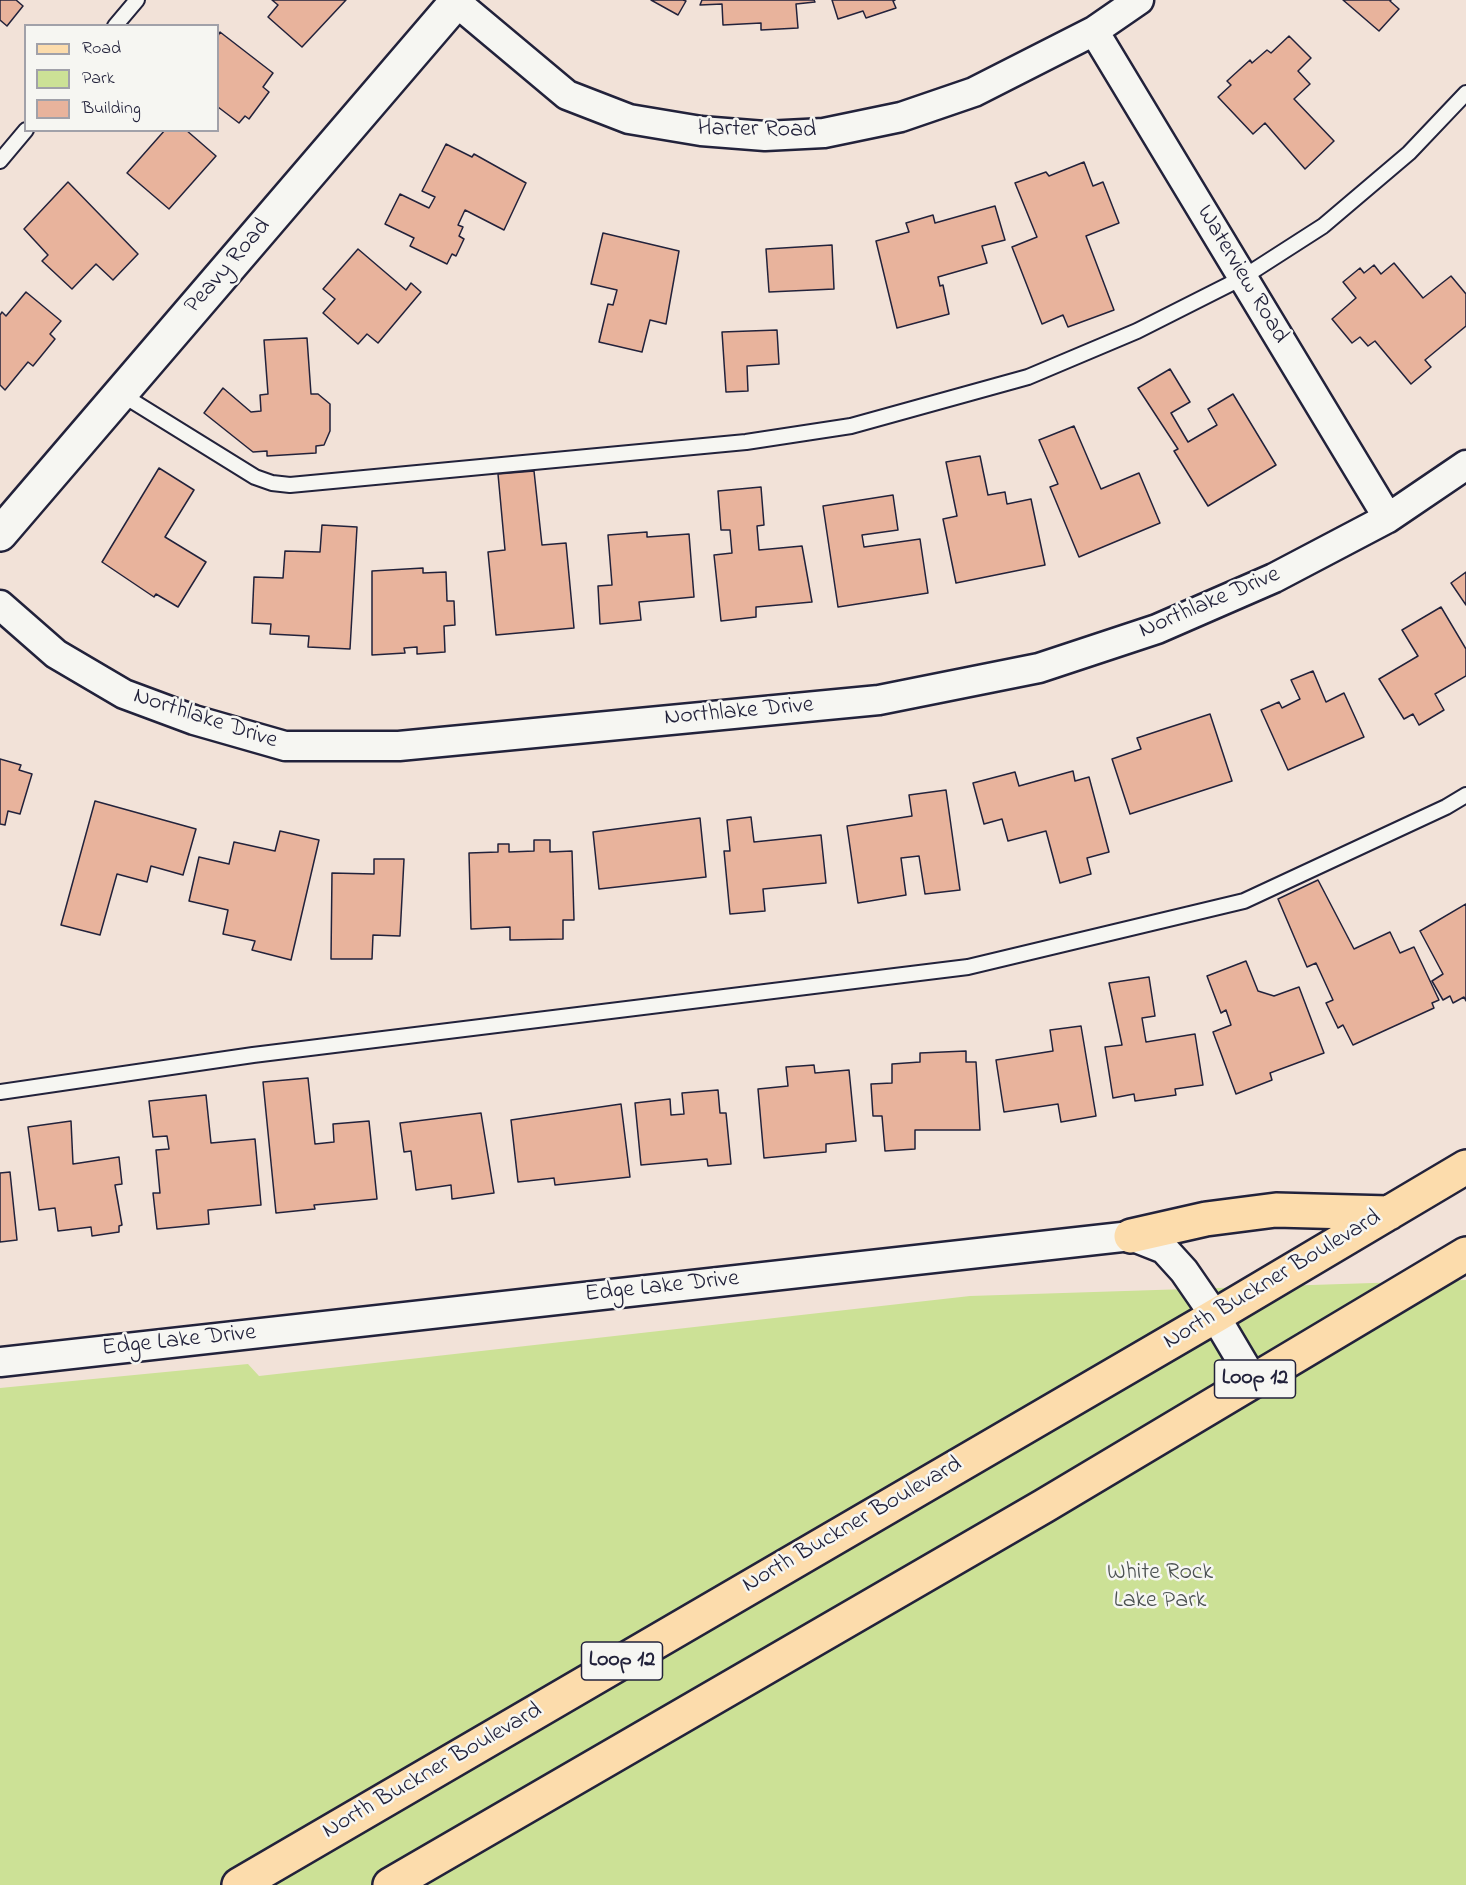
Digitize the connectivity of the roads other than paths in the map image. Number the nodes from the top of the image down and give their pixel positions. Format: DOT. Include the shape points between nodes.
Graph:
graph roads {
  1 [pos="137,0"];
  2 [pos="1139,0"];
  3 [pos="457,1"];
  4 [pos="117,24"];
  5 [pos="1094,31"];
  6 [pos="1466,93"];
  7 [pos="24,132"];
  8 [pos="0,161"];
  9 [pos="1242,278"];
  10 [pos="120,394"];
  11 [pos="1466,465"];
  12 [pos="1388,518"];
  13 [pos="0,534"];
  14 [pos="0,605"];
  15 [pos="1466,795"];
  16 [pos="0,1092"];
  17 [pos="1466,1167"];
  18 [pos="1389,1213"];
  19 [pos="1131,1236"];
  20 [pos="1466,1254"];
  21 [pos="1215,1316"];
  22 [pos="0,1362"];
  23 [pos="1253,1380"];
  24 [pos="239,1885"];
  25 [pos="390,1885"];
  1 -- 4 [label="lane"];
  2 -- 5 [label="street, Harter Road"];
  3 -- 5 [label="street, Harter Road" via="567,95 628,119 765,136 824,133 901,117 974,92"];
  3 -- 10 [label="street, Peavy Road"];
  5 -- 9 [label="street, Waterview Road"];
  6 -- 9 [label="lane" via="1409,153 1323,226"];
  7 -- 8 [label="lane"];
  9 -- 10 [label="lane" via="1137,331 1028,377 851,426 746,442 290,485 255,477"];
  9 -- 12 [label="street, Waterview Road"];
  10 -- 13 [label="street, Peavy Road"];
  11 -- 12 [label="street, Northlake Drive"];
  12 -- 14 [label="street, Northlake Drive" via="1274,578 1157,629 1039,668 879,700 399,746 285,746 194,720 124,694 56,654"];
  15 -- 16 [label="lane" via="1244,902 968,968 253,1055"];
  17 -- 18 [label="main road, North Buckner Boulevard / Loop 12"];
  18 -- 19 [label="main road" via="1276,1210 1206,1219"];
  18 -- 21 [label="main road, North Buckner Boulevard / Loop 12"];
  19 -- 21 [label="street, Edge Lake Drive" via="1164,1249 1185,1271"];
  19 -- 22 [label="street, Edge Lake Drive"];
  20 -- 23 [label="main road, Loop 12"];
  21 -- 23 [label="street, Edge Lake Drive"];
  21 -- 24 [label="main road, North Buckner Boulevard / Loop 12"];
  23 -- 25 [label="main road, Loop 12" via="1044,1506"];
}
